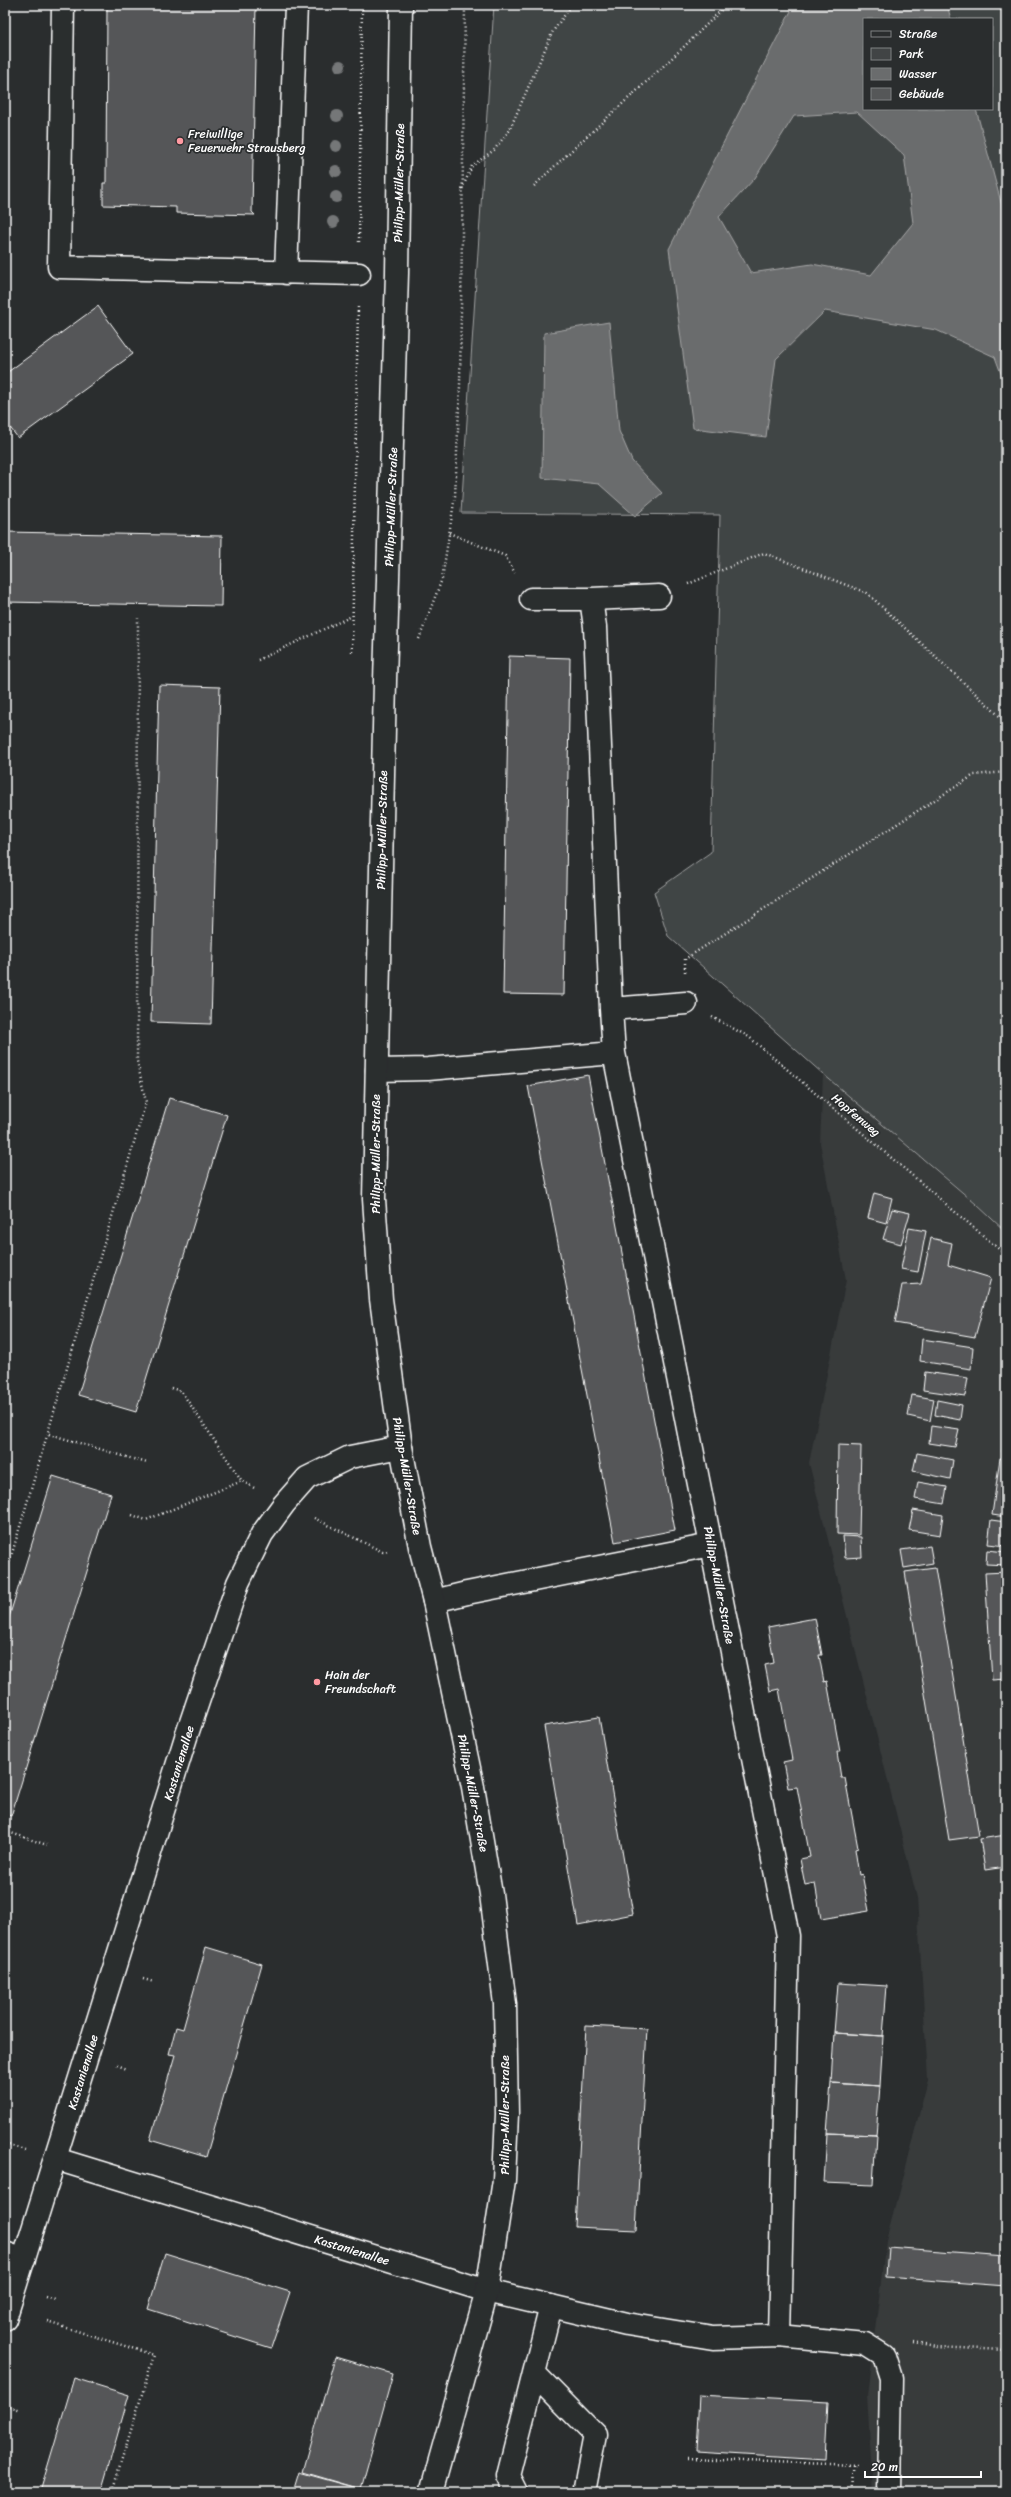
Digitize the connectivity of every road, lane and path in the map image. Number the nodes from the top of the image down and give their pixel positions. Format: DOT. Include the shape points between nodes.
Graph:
graph roads {
  1 [pos="63,5"];
  2 [pos="296,5"];
  3 [pos="362,5"];
  4 [pos="401,5"];
  5 [pos="466,5"];
  6 [pos="572,5"];
  7 [pos="726,5"];
  8 [pos="534,186"];
  9 [pos="461,192"];
  10 [pos="286,272"];
  11 [pos="359,274"];
  12 [pos="449,533"];
  13 [pos="659,596"];
  14 [pos="531,599"];
  15 [pos="591,599"];
  16 [pos="352,616"];
  17 [pos="138,618"];
  18 [pos="417,646"];
  19 [pos="352,655"];
  20 [pos="258,660"];
  21 [pos="1006,722"];
  22 [pos="1006,772"];
  23 [pos="686,1003"];
  24 [pos="611,1009"];
  25 [pos="614,1053"];
  26 [pos="377,1070"];
  27 [pos="1006,1255"];
  28 [pos="171,1388"];
  29 [pos="49,1434"];
  30 [pos="400,1447"];
  31 [pos="147,1463"];
  32 [pos="242,1481"];
  33 [pos="284,1504"];
  34 [pos="132,1515"];
  35 [pos="711,1545"];
  36 [pos="420,1547"];
  37 [pos="5,1577"];
  38 [pos="434,1601"];
  39 [pos="5,1831"];
  40 [pos="47,1845"];
  41 [pos="56,2159"];
  42 [pos="14,2256"];
  43 [pos="487,2291"];
  44 [pos="551,2306"];
  45 [pos="5,2319"];
  46 [pos="48,2322"];
  47 [pos="779,2336"];
  48 [pos="1006,2350"];
  49 [pos="884,2356"];
  50 [pos="534,2373"];
  51 [pos="5,2405"];
  52 [pos="20,2410"];
  53 [pos="688,2459"];
  54 [pos="853,2465"];
  55 [pos="889,2467"];
  56 [pos="112,2492"];
  57 [pos="431,2492"];
  58 [pos="516,2492"];
  59 [pos="584,2492"];
  60 [pos="854,2492"];
  61 [pos="889,2492"];
  1 -- 10 [label="main road" via="59,267"];
  2 -- 10 [label="main road"];
  3 -- 11 [label="path"];
  4 -- 26 [label="main road, Philipp-Müller-Straße" via="397,273"];
  5 -- 9 [label="path"];
  6 -- 9 [label="path" via="553,31 509,131 494,150 472,166"];
  7 -- 8 [label="path"];
  9 -- 12 [label="path" via="460,386 455,496"];
  10 -- 11 [label="main road"];
  11 -- 16 [label="path"];
  12 -- 14 [label="path" via="505,556"];
  12 -- 18 [label="path" via="442,579"];
  13 -- 15 [label="main road"];
  13 -- 21 [label="path" via="764,552 867,593"];
  14 -- 15 [label="main road"];
  15 -- 24 [label="main road, Philipp-Müller-Straße" via="595,627"];
  16 -- 19 [label="path"];
  16 -- 20 [label="path"];
  17 -- 29 [label="path" via="137,1061 146,1102"];
  22 -- 23 [label="path" via="974,775 685,959"];
  23 -- 24 [label="main road"];
  23 -- 27 [label="path, Hopfenweg" via="749,1037"];
  24 -- 25 [label="main road, Philipp-Müller-Straße"];
  25 -- 26 [label="main road" via="428,1069"];
  25 -- 35 [label="main road, Philipp-Müller-Straße"];
  26 -- 30 [label="main road, Philipp-Müller-Straße" via="374,1199 381,1299"];
  28 -- 32 [label="path" via="181,1391"];
  29 -- 31 [label="path"];
  29 -- 37 [label="path"];
  30 -- 33 [label="main road, Kastanienallee" via="350,1457 307,1478"];
  30 -- 36 [label="main road, Philipp-Müller-Straße"];
  32 -- 33 [label="path"];
  32 -- 34 [label="path" via="146,1520"];
  33 -- 36 [label="path" via="383,1552"];
  33 -- 41 [label="main road, Kastanienallee" via="262,1534 238,1583 186,1737"];
  35 -- 38 [label="main road"];
  35 -- 47 [label="main road, Philipp-Müller-Straße" via="788,1936"];
  36 -- 38 [label="main road, Philipp-Müller-Straße"];
  38 -- 43 [label="main road, Philipp-Müller-Straße" via="473,1787 491,1894 505,2004 507,2114 504,2180"];
  39 -- 40 [label="path"];
  41 -- 42 [label="main road, Kastanienallee"];
  41 -- 43 [label="main road, Kastanienallee"];
  42 -- 45 [label="main road, Kastanienallee"];
  43 -- 44 [label="main road"];
  43 -- 57 [label="main road, Philipp-Müller-Straße"];
  44 -- 47 [label="main road" via="627,2324 713,2338"];
  44 -- 50 [label="main road"];
  46 -- 56 [label="path" via="154,2355"];
  47 -- 49 [label="main road" via="865,2344"];
  48 -- 49 [label="path" via="936,2347 894,2340"];
  49 -- 55 [label="main road" via="891,2378"];
  50 -- 58 [label="main road" via="508,2476"];
  50 -- 59 [label="main road" via="596,2435"];
  51 -- 52 [label="path"];
  53 -- 54 [label="path"];
  54 -- 55 [label="path"];
  54 -- 60 [label="path"];
  55 -- 61 [label="main road"];
}
